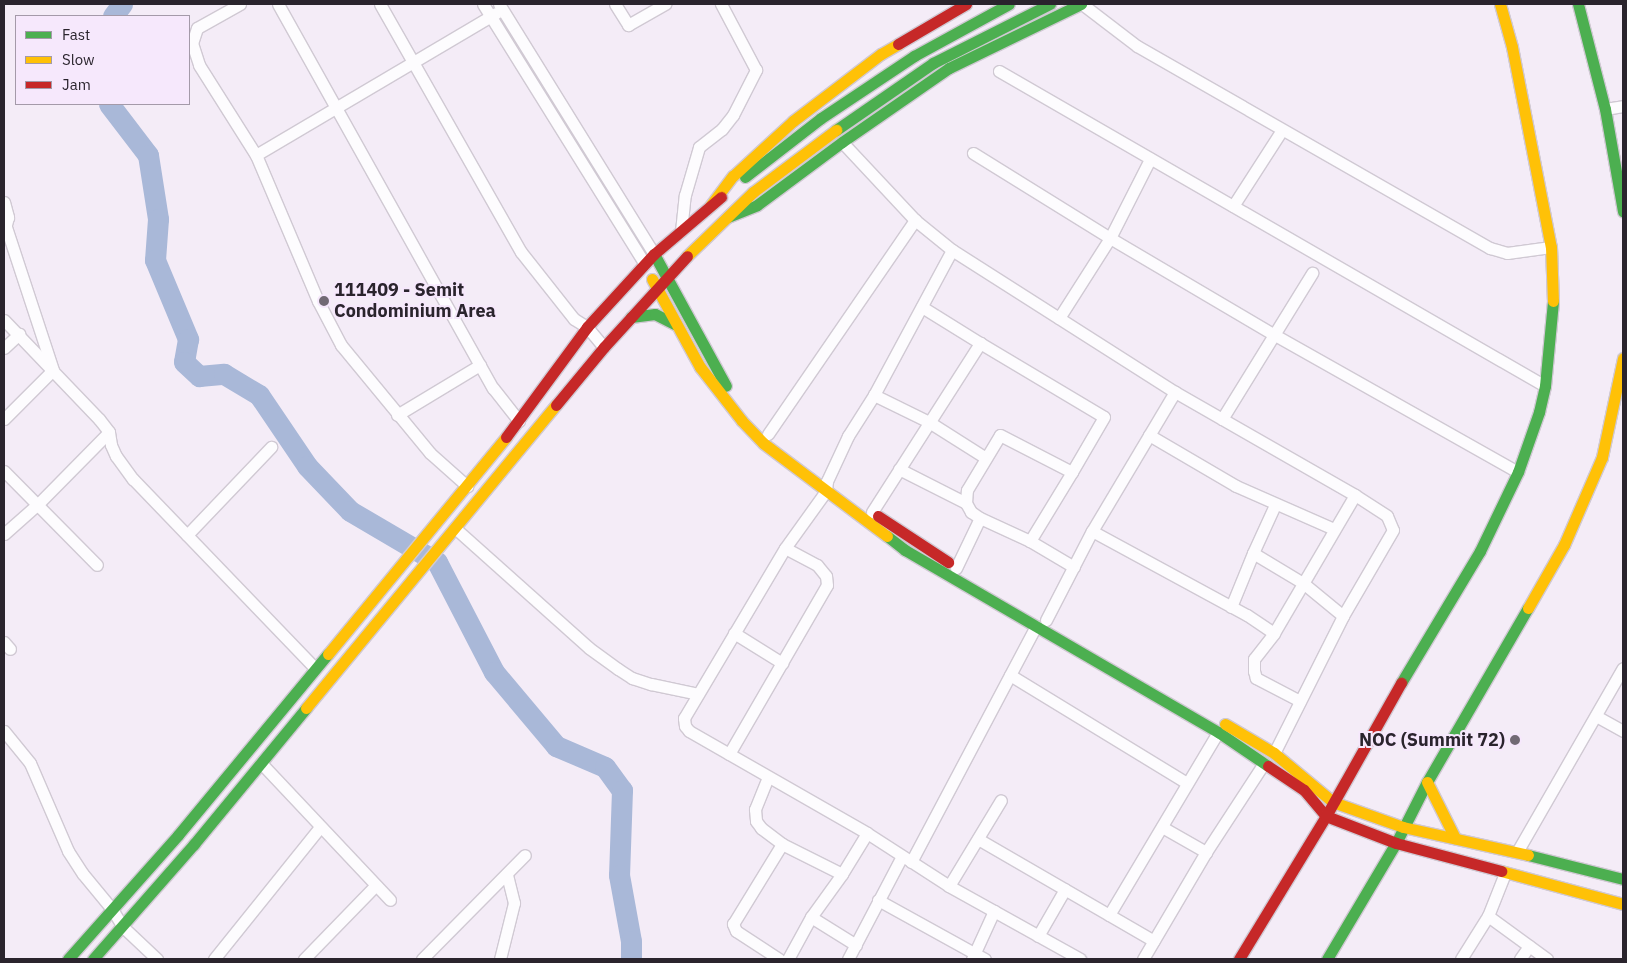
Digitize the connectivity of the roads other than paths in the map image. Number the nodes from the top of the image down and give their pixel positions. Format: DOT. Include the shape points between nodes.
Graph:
graph roads {
  1 [pos="240,4"];
  2 [pos="278,4"];
  3 [pos="380,4"];
  4 [pos="483,4"];
  5 [pos="615,4"];
  6 [pos="665,4"];
  7 [pos="721,4"];
  8 [pos="966,4"];
  9 [pos="1009,4"];
  10 [pos="1050,4"];
  11 [pos="1082,4"];
  12 [pos="1500,4"];
  13 [pos="1578,4"];
  14 [pos="500,6"];
  15 [pos="490,16"];
  16 [pos="412,62"];
  17 [pos="999,71"];
  18 [pos="1623,106"];
  19 [pos="336,107"];
  20 [pos="1605,109"];
  21 [pos="1282,130"];
  22 [pos="842,142"];
  23 [pos="973,153"];
  24 [pos="256,154"];
  25 [pos="1150,159"];
  26 [pos="4,202"];
  27 [pos="710,206"];
  28 [pos="1233,206"];
  29 [pos="1623,211"];
  30 [pos="728,217"];
  31 [pos="915,220"];
  32 [pos="5,229"];
  33 [pos="681,231"];
  34 [pos="1110,238"];
  35 [pos="1550,247"];
  36 [pos="952,250"];
  37 [pos="654,254"];
  38 [pos="645,264"];
  39 [pos="1312,274"];
  40 [pos="666,277"];
  41 [pos="656,288"];
  42 [pos="922,307"];
  43 [pos="631,317"];
  44 [pos="1059,318"];
  45 [pos="4,320"];
  46 [pos="675,324"];
  47 [pos="587,326"];
  48 [pos="19,334"];
  49 [pos="1273,334"];
  50 [pos="980,343"];
  51 [pos="604,347"];
  52 [pos="4,348"];
  53 [pos="1623,358"];
  54 [pos="480,365"];
  55 [pos="53,370"];
  56 [pos="1545,386"];
  57 [pos="1175,392"];
  58 [pos="874,395"];
  59 [pos="397,415"];
  60 [pos="4,419"];
  61 [pos="1222,419"];
  62 [pos="519,421"];
  63 [pos="929,422"];
  64 [pos="109,432"];
  65 [pos="768,434"];
  66 [pos="1149,435"];
  67 [pos="271,447"];
  68 [pos="986,458"];
  69 [pos="899,469"];
  70 [pos="4,471"];
  71 [pos="1072,472"];
  72 [pos="1518,472"];
  73 [pos="467,486"];
  74 [pos="827,486"];
  75 [pos="1355,495"];
  76 [pos="966,502"];
  77 [pos="38,504"];
  78 [pos="1275,505"];
  79 [pos="872,512"];
  80 [pos="980,518"];
  81 [pos="456,529"];
  82 [pos="1334,529"];
  83 [pos="1092,531"];
  84 [pos="4,534"];
  85 [pos="187,535"];
  86 [pos="1030,541"];
  87 [pos="785,548"];
  88 [pos="1253,553"];
  89 [pos="409,556"];
  90 [pos="97,565"];
  91 [pos="1074,567"];
  92 [pos="422,568"];
  93 [pos="956,568"];
  94 [pos="1303,583"];
  95 [pos="1231,608"];
  96 [pos="1343,616"];
  97 [pos="1041,623"];
  98 [pos="734,633"];
  99 [pos="1274,633"];
  100 [pos="782,663"];
  101 [pos="315,668"];
  102 [pos="1623,668"];
  103 [pos="1010,675"];
  104 [pos="698,694"];
  105 [pos="1300,701"];
  106 [pos="1596,716"];
  107 [pos="1623,731"];
  108 [pos="4,732"];
  109 [pos="1218,732"];
  110 [pos="1274,753"];
  111 [pos="729,754"];
  112 [pos="261,763"];
  113 [pos="1264,764"];
  114 [pos="768,776"];
  115 [pos="1427,782"];
  116 [pos="1186,783"];
  117 [pos="1001,800"];
  118 [pos="1333,802"];
  119 [pos="1326,816"];
  120 [pos="320,827"];
  121 [pos="1162,827"];
  122 [pos="1403,827"];
  123 [pos="867,833"];
  124 [pos="1454,838"];
  125 [pos="978,839"];
  126 [pos="1396,843"];
  127 [pos="782,844"];
  128 [pos="1206,852"];
  129 [pos="1517,852"];
  130 [pos="524,855"];
  131 [pos="907,859"];
  132 [pos="1506,873"];
  133 [pos="507,874"];
  134 [pos="842,874"];
  135 [pos="1623,879"];
  136 [pos="375,886"];
  137 [pos="950,886"];
  138 [pos="1065,890"];
  139 [pos="390,900"];
  140 [pos="878,900"];
  141 [pos="1623,904"];
  142 [pos="112,909"];
  143 [pos="994,912"];
  144 [pos="1109,915"];
  145 [pos="1488,916"];
  146 [pos="811,917"];
  147 [pos="123,927"];
  148 [pos="1038,936"];
  149 [pos="1154,941"];
  150 [pos="856,945"];
  151 [pos="1529,946"];
  152 [pos="973,956"];
  153 [pos="68,959"];
  154 [pos="94,959"];
  155 [pos="158,959"];
  156 [pos="214,959"];
  157 [pos="304,959"];
  158 [pos="422,959"];
  159 [pos="500,959"];
  160 [pos="779,959"];
  161 [pos="788,959"];
  162 [pos="848,959"];
  163 [pos="985,959"];
  164 [pos="1080,959"];
  165 [pos="1143,959"];
  166 [pos="1239,959"];
  167 [pos="1327,959"];
  168 [pos="1461,959"];
  169 [pos="1520,959"];
  170 [pos="1547,959"];
  1 -- 24 [label="street" via="197,28 192,43 199,64"];
  2 -- 19 [label="street"];
  3 -- 16 [label="street"];
  4 -- 15 [label="street"];
  5 -- 6 [label="street" via="628,25"];
  7 -- 33 [label="street" via="756,70 734,115 699,147 685,195"];
  8 -- 27 [label="main road" via="881,54 793,121 733,176"];
  9 -- 27 [label="main road" via="914,56 821,118"];
  10 -- 30 [label="main road" via="933,63 864,109 753,192"];
  11 -- 21 [label="street" via="1136,46"];
  11 -- 22 [label="main road" via="949,68"];
  12 -- 35 [label="main road" via="1512,47"];
  13 -- 20 [label="main road"];
  14 -- 15 [label="street"];
  14 -- 37 [label="street"];
  15 -- 16 [label="street"];
  15 -- 38 [label="street"];
  16 -- 19 [label="street"];
  16 -- 47 [label="street" via="521,252 574,319"];
  17 -- 25 [label="street"];
  18 -- 20 [label="street"];
  19 -- 24 [label="street"];
  19 -- 54 [label="street"];
  20 -- 29 [label="main road"];
  21 -- 28 [label="street"];
  21 -- 35 [label="street" via="1490,248 1508,253"];
  22 -- 30 [label="main road" via="757,205"];
  22 -- 31 [label="street"];
  23 -- 34 [label="street"];
  24 -- 59 [label="street" via="329,324 341,345"];
  25 -- 28 [label="street"];
  25 -- 34 [label="street"];
  26 -- 32 [label="street" via="8,217"];
  27 -- 33 [label="main road"];
  28 -- 56 [label="street"];
  30 -- 40 [label="main road"];
  31 -- 36 [label="street"];
  31 -- 65 [label="street"];
  32 -- 55 [label="street"];
  33 -- 37 [label="main road"];
  34 -- 44 [label="street"];
  34 -- 49 [label="street"];
  35 -- 56 [label="main road" via="1553,297"];
  36 -- 42 [label="street"];
  36 -- 44 [label="street"];
  37 -- 38 [label="main road"];
  37 -- 40 [label="main road"];
  38 -- 41 [label="main road"];
  38 -- 47 [label="main road"];
  39 -- 49 [label="street"];
  40 -- 41 [label="main road"];
  40 -- 65 [label="main road" via="721,380"];
  41 -- 43 [label="main road"];
  41 -- 46 [label="main road"];
  42 -- 50 [label="street"];
  42 -- 58 [label="street"];
  43 -- 46 [label="main road" via="655,314"];
  43 -- 51 [label="main road"];
  44 -- 57 [label="street"];
  45 -- 48 [label="street"];
  46 -- 74 [label="main road" via="700,367 763,444"];
  47 -- 51 [label="street"];
  47 -- 62 [label="main road"];
  48 -- 52 [label="street"];
  48 -- 55 [label="street"];
  49 -- 61 [label="street"];
  49 -- 72 [label="street"];
  50 -- 63 [label="street"];
  50 -- 71 [label="street" via="1104,417"];
  51 -- 81 [label="main road"];
  53 -- 115 [label="main road" via="1602,457 1564,545"];
  54 -- 59 [label="street"];
  54 -- 62 [label="street"];
  55 -- 60 [label="street"];
  55 -- 64 [label="street"];
  56 -- 72 [label="main road" via="1531,439"];
  57 -- 61 [label="street"];
  57 -- 66 [label="street"];
  58 -- 63 [label="street"];
  58 -- 74 [label="street" via="848,436"];
  59 -- 73 [label="street" via="430,453"];
  61 -- 75 [label="street"];
  62 -- 73 [label="main road"];
  63 -- 68 [label="street"];
  63 -- 69 [label="street"];
  64 -- 77 [label="street"];
  64 -- 85 [label="street" via="116,456"];
  65 -- 74 [label="main road"];
  66 -- 78 [label="street"];
  66 -- 83 [label="street"];
  67 -- 85 [label="street"];
  68 -- 71 [label="street" via="1000,435"];
  68 -- 76 [label="street" via="967,490"];
  69 -- 76 [label="street"];
  69 -- 79 [label="street"];
  70 -- 77 [label="street"];
  71 -- 86 [label="street"];
  72 -- 118 [label="main road" via="1480,551"];
  73 -- 89 [label="main road"];
  74 -- 79 [label="main road"];
  74 -- 87 [label="street"];
  74 -- 97 [label="main road" via="905,550"];
  75 -- 82 [label="street"];
  75 -- 96 [label="street" via="1387,516 1393,530"];
  76 -- 80 [label="street" via="971,512"];
  77 -- 84 [label="street"];
  77 -- 90 [label="street"];
  78 -- 82 [label="street"];
  78 -- 88 [label="street"];
  79 -- 93 [label="main road"];
  80 -- 86 [label="street"];
  80 -- 93 [label="street"];
  81 -- 92 [label="main road"];
  81 -- 104 [label="street" via="618,670 651,684"];
  82 -- 94 [label="street"];
  83 -- 91 [label="street"];
  83 -- 95 [label="street"];
  85 -- 101 [label="street"];
  86 -- 91 [label="street"];
  87 -- 98 [label="street"];
  87 -- 100 [label="street" via="817,565 826,576 827,585"];
  88 -- 94 [label="street"];
  88 -- 95 [label="street"];
  89 -- 92 [label="main road"];
  89 -- 101 [label="main road"];
  91 -- 97 [label="street"];
  92 -- 112 [label="main road"];
  93 -- 97 [label="main road"];
  94 -- 96 [label="street"];
  94 -- 99 [label="street"];
  95 -- 99 [label="street"];
  96 -- 105 [label="street"];
  97 -- 103 [label="street"];
  97 -- 109 [label="main road"];
  97 -- 110 [label="main road"];
  98 -- 100 [label="street"];
  98 -- 104 [label="street"];
  99 -- 105 [label="street" via="1254,660 1256,678"];
  100 -- 111 [label="street"];
  101 -- 142 [label="main road" via="178,835"];
  102 -- 106 [label="street"];
  103 -- 116 [label="street"];
  103 -- 131 [label="street"];
  104 -- 111 [label="street" via="684,718 685,726"];
  105 -- 110 [label="street"];
  106 -- 107 [label="street"];
  106 -- 129 [label="street"];
  108 -- 142 [label="street" via="30,763 68,851"];
  109 -- 113 [label="main road"];
  109 -- 116 [label="street"];
  110 -- 118 [label="main road"];
  111 -- 114 [label="street"];
  112 -- 120 [label="street"];
  112 -- 147 [label="main road"];
  113 -- 119 [label="main road" via="1304,790"];
  113 -- 128 [label="street"];
  114 -- 123 [label="street"];
  114 -- 127 [label="street" via="757,800 756,820"];
  115 -- 122 [label="main road"];
  115 -- 124 [label="main road"];
  116 -- 121 [label="street"];
  117 -- 125 [label="street"];
  118 -- 119 [label="main road"];
  118 -- 122 [label="main road"];
  119 -- 126 [label="main road"];
  119 -- 166 [label="main road"];
  120 -- 136 [label="street"];
  120 -- 156 [label="street"];
  121 -- 128 [label="street"];
  121 -- 144 [label="street"];
  122 -- 124 [label="main road"];
  122 -- 126 [label="main road"];
  123 -- 131 [label="street"];
  123 -- 134 [label="street"];
  124 -- 129 [label="main road"];
  125 -- 137 [label="street"];
  125 -- 138 [label="street"];
  126 -- 132 [label="main road"];
  126 -- 167 [label="main road"];
  127 -- 134 [label="street"];
  127 -- 160 [label="street" via="733,924 736,931"];
  128 -- 149 [label="street"];
  129 -- 135 [label="main road"];
  130 -- 133 [label="street"];
  131 -- 137 [label="street"];
  131 -- 140 [label="street"];
  132 -- 141 [label="main road"];
  132 -- 145 [label="street"];
  133 -- 158 [label="street"];
  133 -- 159 [label="street" via="514,903"];
  134 -- 146 [label="street"];
  136 -- 139 [label="street"];
  136 -- 157 [label="street"];
  137 -- 143 [label="street"];
  138 -- 144 [label="street"];
  138 -- 148 [label="street"];
  140 -- 150 [label="street"];
  140 -- 152 [label="street"];
  142 -- 147 [label="street"];
  142 -- 153 [label="main road"];
  143 -- 148 [label="street"];
  143 -- 152 [label="street"];
  144 -- 149 [label="street"];
  145 -- 151 [label="street"];
  145 -- 168 [label="street"];
  146 -- 150 [label="street"];
  146 -- 161 [label="street"];
  147 -- 154 [label="main road"];
  147 -- 155 [label="street"];
  148 -- 164 [label="street"];
  149 -- 165 [label="street"];
  150 -- 162 [label="street"];
  151 -- 169 [label="street"];
  151 -- 170 [label="street"];
  152 -- 163 [label="street"];
}
